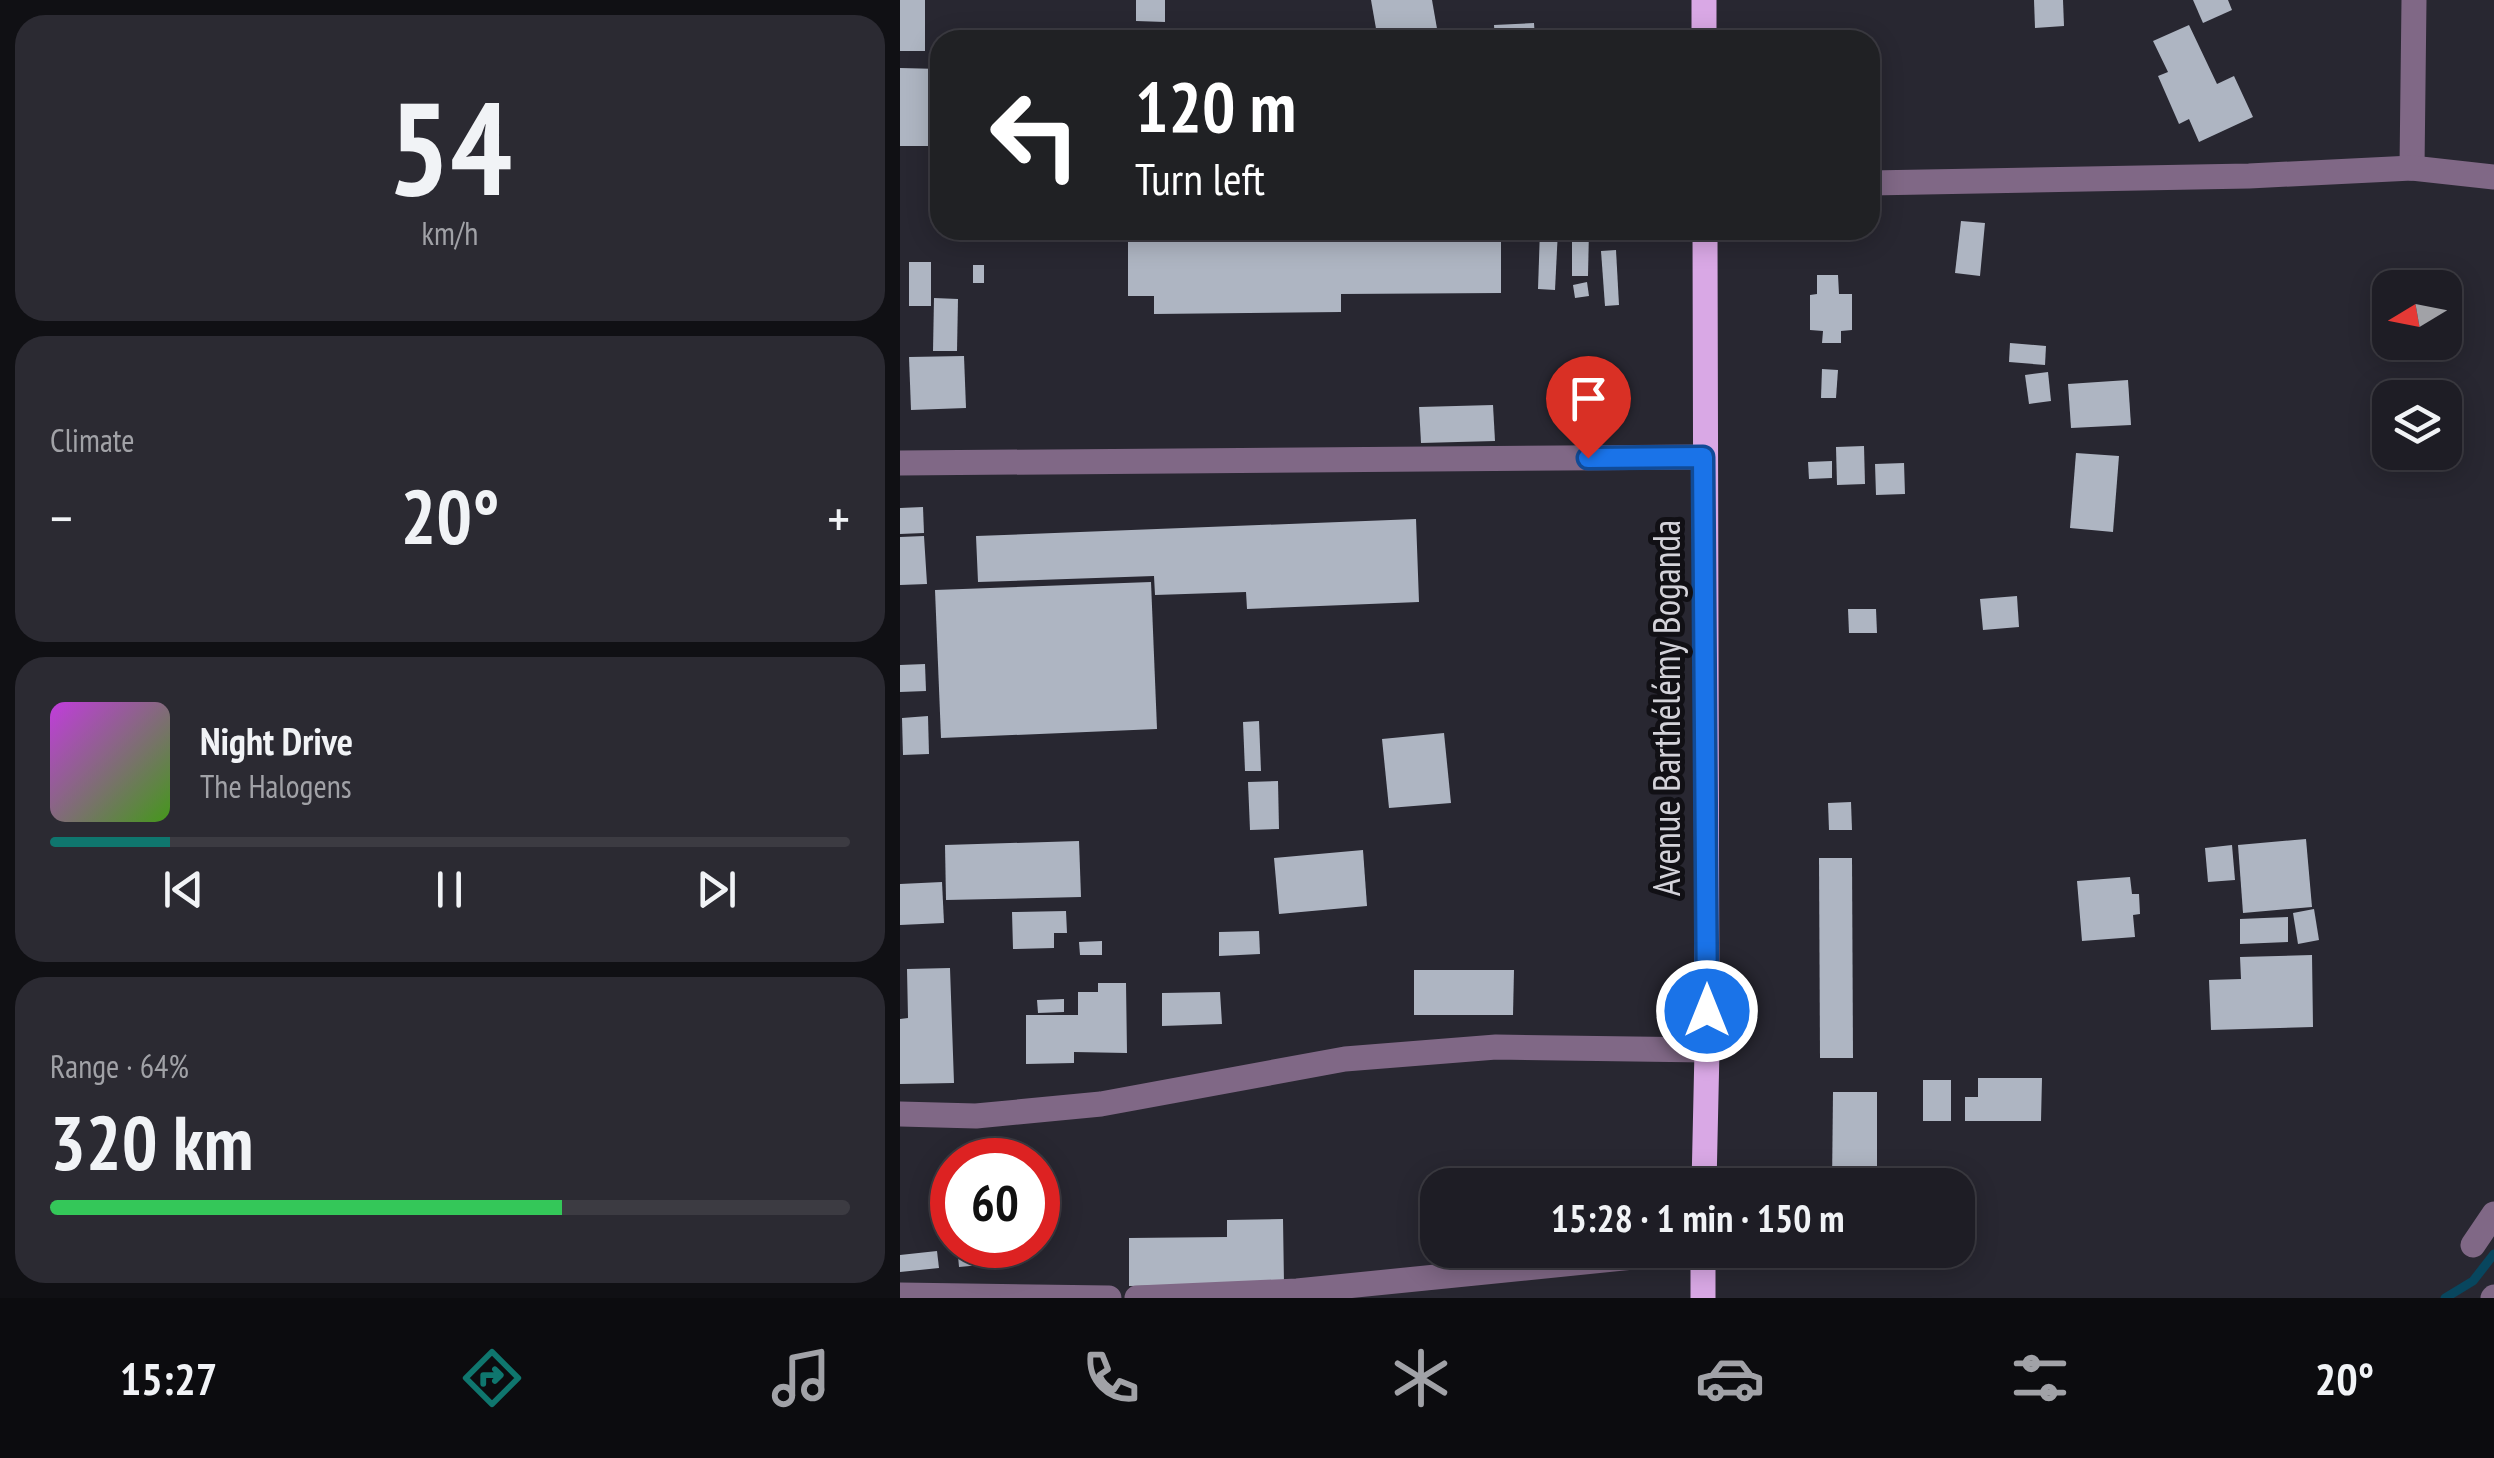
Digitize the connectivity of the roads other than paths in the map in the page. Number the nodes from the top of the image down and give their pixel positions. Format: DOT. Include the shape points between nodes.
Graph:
graph roads {
  1 [pos="1704,0"];
  2 [pos="2414,0"];
  3 [pos="1704,30"];
  4 [pos="2412,168"];
  5 [pos="2494,177"];
  6 [pos="1880,183"];
  7 [pos="1705,240"];
  8 [pos="1703,457"];
  9 [pos="900,463"];
  10 [pos="1707,1050"];
  11 [pos="900,1114"];
  12 [pos="1704,1168"];
  13 [pos="2494,1214"];
  14 [pos="2472,1245"];
  15 [pos="1525,1268"];
  16 [pos="900,1295"];
  17 [pos="1109,1298"];
  18 [pos="1137,1298"];
  1 -- 3 [label="main road"];
  2 -- 4 [label="street"];
  4 -- 5 [label="street"];
  4 -- 6 [label="street"];
  7 -- 8 [label="main road, Avenue Barthélémy Boganda"];
  8 -- 9 [label="street"];
  8 -- 10 [label="main road, Avenue Barthélémy Boganda"];
  10 -- 11 [label="street" via="1496,1047 1345,1058 1101,1104 976,1116"];
  10 -- 12 [label="main road, Avenue Barthélémy Boganda"];
  13 -- 14 [label="street"];
  15 -- 18 [label="street" via="1297,1291"];
  16 -- 17 [label="street"];
}
